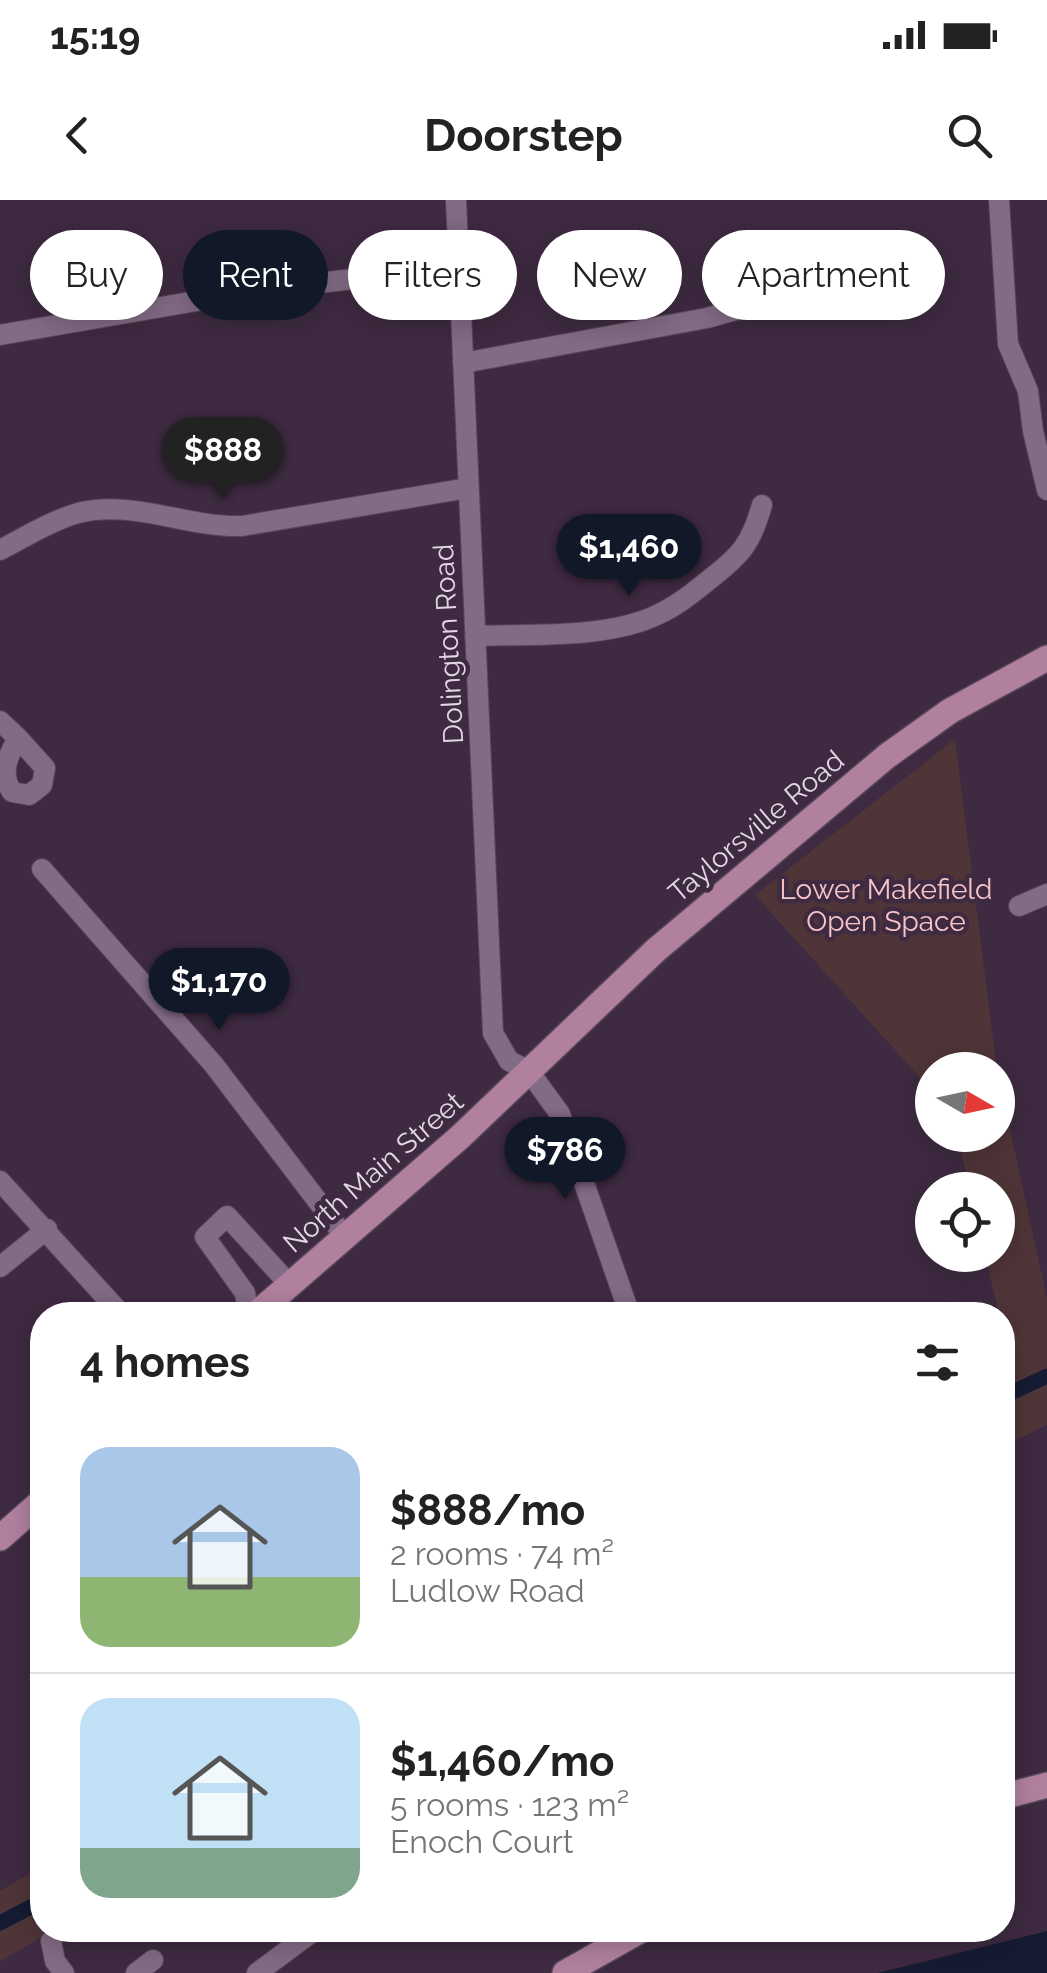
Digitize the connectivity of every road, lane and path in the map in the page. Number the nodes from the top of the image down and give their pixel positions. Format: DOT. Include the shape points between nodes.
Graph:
graph roads {
  1 [pos="456,200"];
  2 [pos="998,200"];
  3 [pos="457,230"];
  4 [pos="348,280"];
  5 [pos="702,319"];
  6 [pos="461,320"];
  7 [pos="0,336"];
  8 [pos="463,363"];
  9 [pos="468,488"];
  10 [pos="1047,490"];
  11 [pos="762,506"];
  12 [pos="0,550"];
  13 [pos="475,636"];
  14 [pos="1047,658"];
  15 [pos="0,721"];
  16 [pos="18,738"];
  17 [pos="42,869"];
  18 [pos="1047,894"];
  19 [pos="1019,906"];
  20 [pos="528,1070"];
  21 [pos="0,1181"];
  22 [pos="47,1229"];
  23 [pos="345,1237"];
  24 [pos="0,1267"];
  25 [pos="282,1277"];
  26 [pos="111,1302"];
  27 [pos="248,1302"];
  28 [pos="258,1302"];
  29 [pos="626,1302"];
  30 [pos="30,1513"];
  31 [pos="0,1538"];
  32 [pos="1047,1785"];
  33 [pos="1015,1794"];
  34 [pos="51,1942"];
  35 [pos="299,1942"];
  36 [pos="620,1942"];
  37 [pos="64,1973"];
  38 [pos="257,1973"];
  39 [pos="565,1973"];
  1 -- 3 [label="street, Dolington Road"];
  2 -- 10 [label="street" via="1008,344 1028,391"];
  4 -- 7 [label="street"];
  5 -- 8 [label="street"];
  6 -- 8 [label="street, Dolington Road"];
  8 -- 9 [label="street, Dolington Road"];
  9 -- 12 [label="street" via="242,526 102,510 57,521"];
  9 -- 13 [label="street, Dolington Road"];
  11 -- 13 [label="street" via="754,536 739,556 658,616 568,633"];
  13 -- 20 [label="street, Dolington Road" via="494,1033 508,1061"];
  14 -- 20 [label="main road, Taylorsville Road" via="950,711 887,756 656,950"];
  15 -- 16 [label="street"];
  17 -- 23 [label="street" via="214,1065"];
  18 -- 19 [label="street"];
  20 -- 23 [label="main road, North Main Street"];
  20 -- 29 [label="street, Dolington Road" via="568,1132"];
  21 -- 22 [label="street"];
  22 -- 24 [label="street"];
  22 -- 26 [label="street"];
  23 -- 25 [label="main road, North Main Street"];
  25 -- 27 [label="street" via="227,1216 204,1237"];
  25 -- 28 [label="main road, North Main Street"];
  30 -- 31 [label="main road"];
  32 -- 33 [label="main road"];
  34 -- 37 [label="street"];
  35 -- 38 [label="street"];
  36 -- 39 [label="main road"];
}
